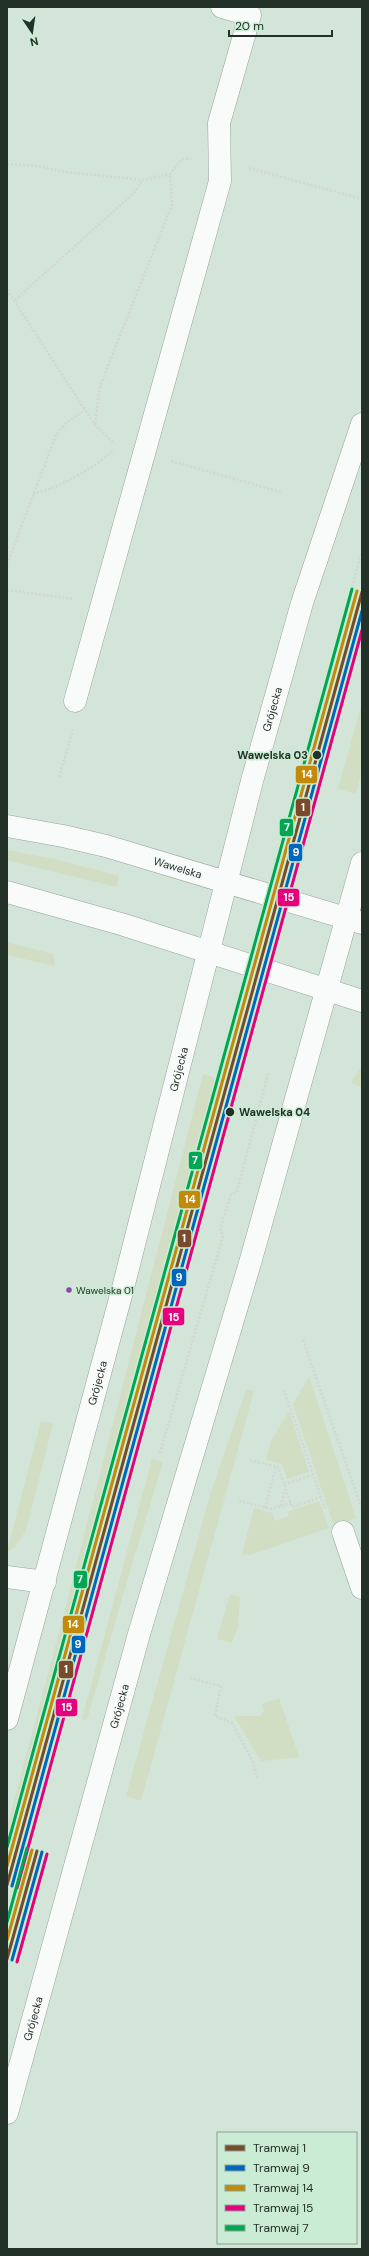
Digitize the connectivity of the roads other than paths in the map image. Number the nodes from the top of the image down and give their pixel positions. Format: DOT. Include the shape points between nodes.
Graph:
graph roads {
  1 [pos="222,7"];
  2 [pos="253,11"];
  3 [pos="362,424"];
  4 [pos="75,701"];
  5 [pos="7,826"];
  6 [pos="362,863"];
  7 [pos="226,882"];
  8 [pos="7,892"];
  9 [pos="354,920"];
  10 [pos="208,952"];
  11 [pos="327,990"];
  12 [pos="362,1001"];
  13 [pos="343,1532"];
  14 [pos="7,1577"];
  15 [pos="45,1582"];
  16 [pos="362,1588"];
  17 [pos="7,1719"];
  18 [pos="7,2113"];
  1 -- 2 [label="main road"];
  2 -- 4 [label="main road" via="219,123 220,181"];
  3 -- 7 [label="main road, Grójecka" via="302,603"];
  5 -- 7 [label="main road, Wawelska" via="106,846"];
  6 -- 9 [label="main road, Grójecka"];
  7 -- 9 [label="main road, Wawelska"];
  7 -- 10 [label="main road, Grójecka"];
  8 -- 10 [label="main road"];
  9 -- 11 [label="main road, Grójecka"];
  10 -- 11 [label="main road"];
  10 -- 15 [label="main road, Grójecka"];
  11 -- 12 [label="main road"];
  11 -- 18 [label="main road, Grójecka" via="252,1256 141,1626"];
  13 -- 16 [label="main road"];
  14 -- 15 [label="main road"];
  15 -- 17 [label="main road, Grójecka"];
}
